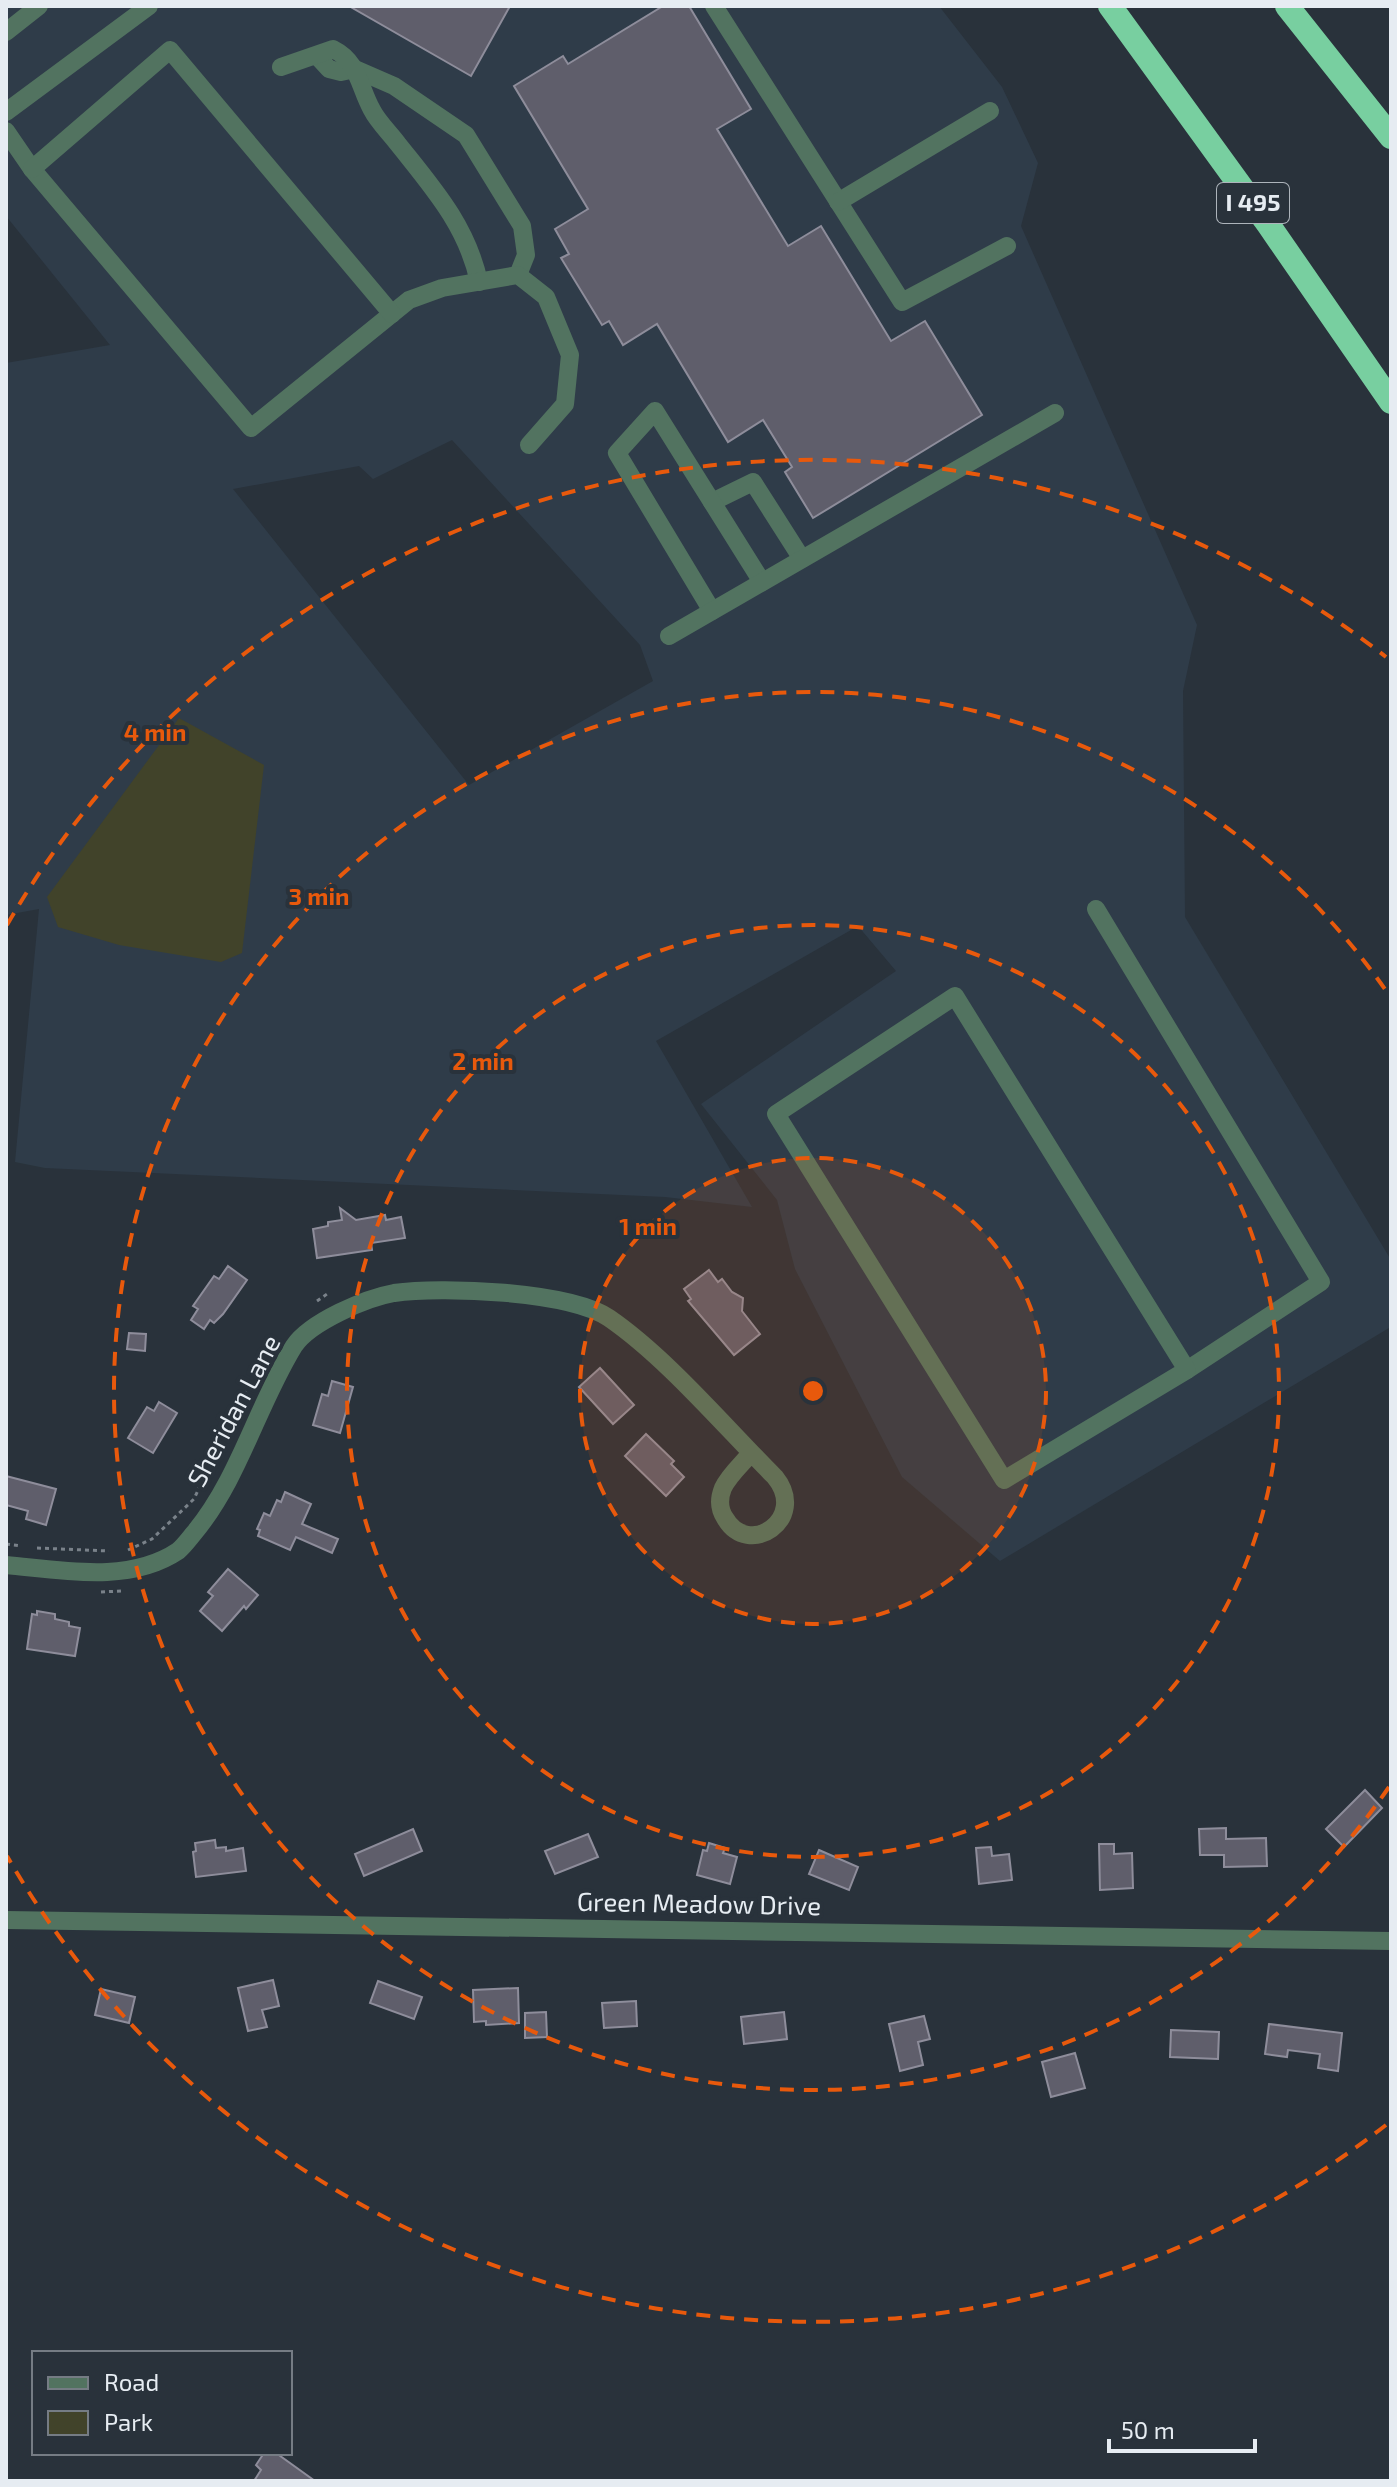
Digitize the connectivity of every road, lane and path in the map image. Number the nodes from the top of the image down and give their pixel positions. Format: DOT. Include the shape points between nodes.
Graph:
graph roads {
  1 [pos="39,6"];
  2 [pos="149,6"];
  3 [pos="714,6"];
  4 [pos="1110,6"];
  5 [pos="1287,6"];
  6 [pos="6,32"];
  7 [pos="281,67"];
  8 [pos="355,69"];
  9 [pos="990,111"];
  10 [pos="6,112"];
  11 [pos="6,131"];
  12 [pos="1391,137"];
  13 [pos="32,169"];
  14 [pos="838,202"];
  15 [pos="1007,246"];
  16 [pos="518,275"];
  17 [pos="479,282"];
  18 [pos="392,314"];
  19 [pos="1391,402"];
  20 [pos="1055,413"];
  21 [pos="529,445"];
  22 [pos="712,502"];
  23 [pos="802,559"];
  24 [pos="762,582"];
  25 [pos="712,611"];
  26 [pos="669,636"];
  27 [pos="1096,909"];
  28 [pos="327,1294"];
  29 [pos="316,1302"];
  30 [pos="1187,1370"];
  31 [pos="254,1379"];
  32 [pos="751,1453"];
  33 [pos="6,1544"];
  34 [pos="21,1546"];
  35 [pos="36,1548"];
  36 [pos="109,1551"];
  37 [pos="123,1552"];
  38 [pos="6,1565"];
  39 [pos="6,1920"];
  40 [pos="1391,1941"];
  1 -- 6 [label="street"];
  2 -- 10 [label="street"];
  3 -- 14 [label="street"];
  4 -- 19 [label="highway, I 495"];
  5 -- 12 [label="highway"];
  7 -- 8 [label="street" via="317,56 329,69"];
  8 -- 16 [label="street" via="394,86 466,135 522,226 526,255"];
  8 -- 17 [label="street" via="372,111 446,205 473,254"];
  9 -- 14 [label="street"];
  11 -- 13 [label="street"];
  13 -- 18 [label="street" via="251,428"];
  13 -- 18 [label="street" via="170,50"];
  14 -- 15 [label="street" via="902,302"];
  16 -- 17 [label="street"];
  16 -- 21 [label="street" via="546,297 570,355 565,404"];
  17 -- 18 [label="street" via="409,300"];
  20 -- 23 [label="street"];
  22 -- 23 [label="street" via="753,482"];
  22 -- 24 [label="street"];
  22 -- 25 [label="street" via="655,411 617,453"];
  23 -- 24 [label="street"];
  24 -- 25 [label="street"];
  25 -- 26 [label="street"];
  27 -- 30 [label="street" via="1321,1282"];
  28 -- 29 [label="path"];
  30 -- 30 [label="street" via="1004,1480 776,1114 955,996"];
  31 -- 37 [label="path" via="194,1499 152,1539"];
  32 -- 38 [label="street, Sheridan Lane" via="652,1353 606,1316 569,1302 519,1294 393,1293 336,1312 296,1343 206,1519 180,1549 160,1560 97,1573"];
  33 -- 34 [label="path"];
  35 -- 36 [label="path"];
  39 -- 40 [label="street, Green Meadow Drive"];
}
